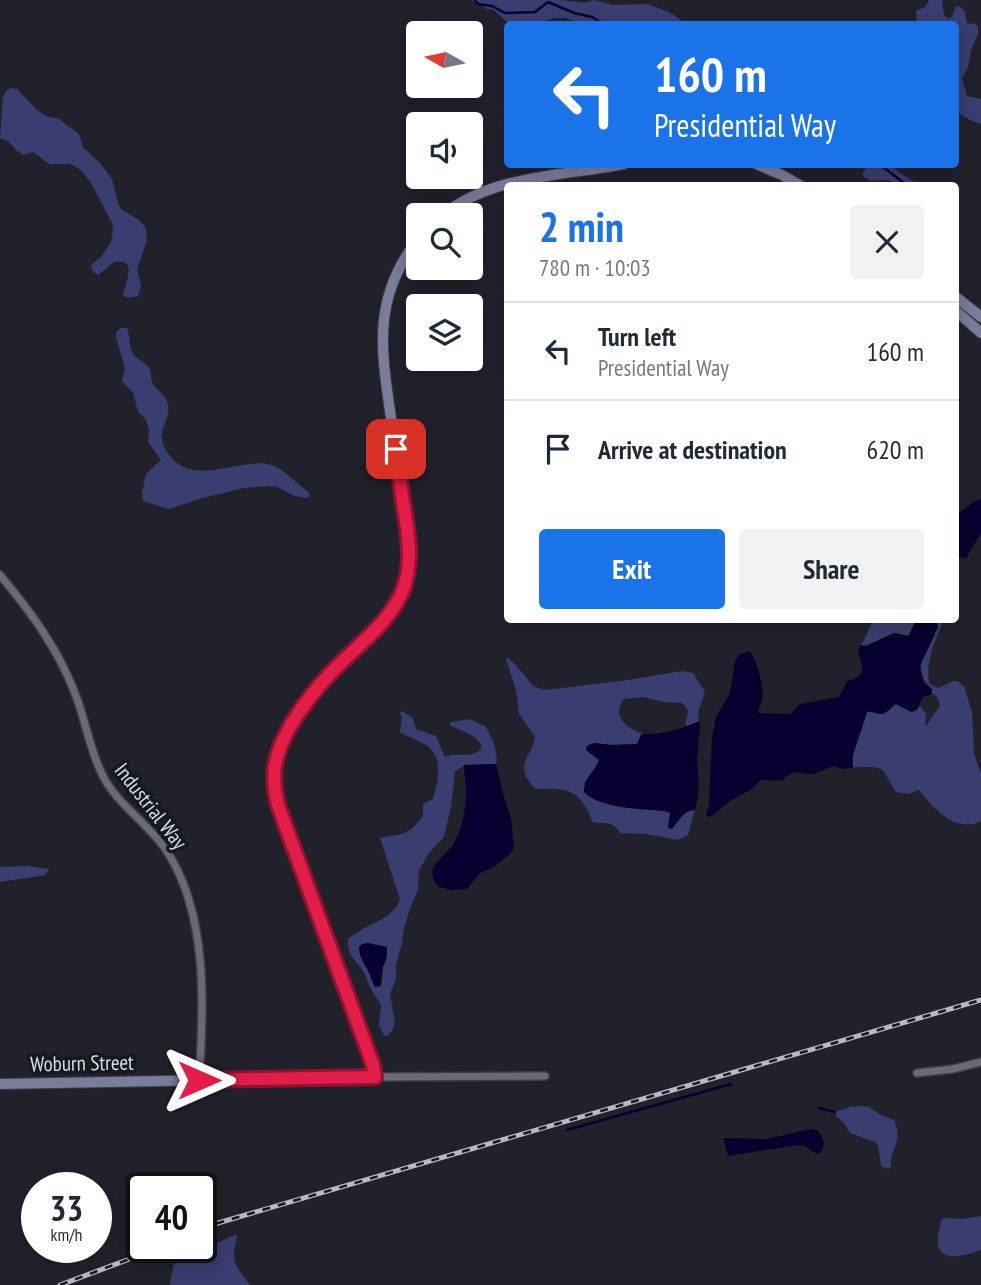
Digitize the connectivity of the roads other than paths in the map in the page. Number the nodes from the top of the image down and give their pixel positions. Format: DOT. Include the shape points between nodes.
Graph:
graph roads {
  1 [pos="598,168"];
  2 [pos="765,168"];
  3 [pos="512,182"];
  4 [pos="795,182"];
  5 [pos="504,184"];
  6 [pos="460,203"];
  7 [pos="406,257"];
  8 [pos="959,300"];
  9 [pos="959,314"];
  10 [pos="981,317"];
  11 [pos="981,333"];
  12 [pos="0,575"];
  13 [pos="981,1062"];
  14 [pos="917,1073"];
  15 [pos="545,1076"];
  16 [pos="375,1077"];
  17 [pos="199,1080"];
  18 [pos="0,1084"];
  1 -- 3 [label="street"];
  2 -- 4 [label="street"];
  5 -- 6 [label="street"];
  7 -- 16 [label="street" via="386,305 382,336 410,549 407,577 389,615 331,673 292,724 278,751 274,778 279,808"];
  8 -- 10 [label="street"];
  9 -- 11 [label="street"];
  12 -- 17 [label="street, Industrial Way" via="62,661 106,782 158,839 185,887 202,986"];
  13 -- 14 [label="street"];
  15 -- 16 [label="street"];
  16 -- 17 [label="street, Woburn Street"];
  17 -- 18 [label="street, Woburn Street"];
}
